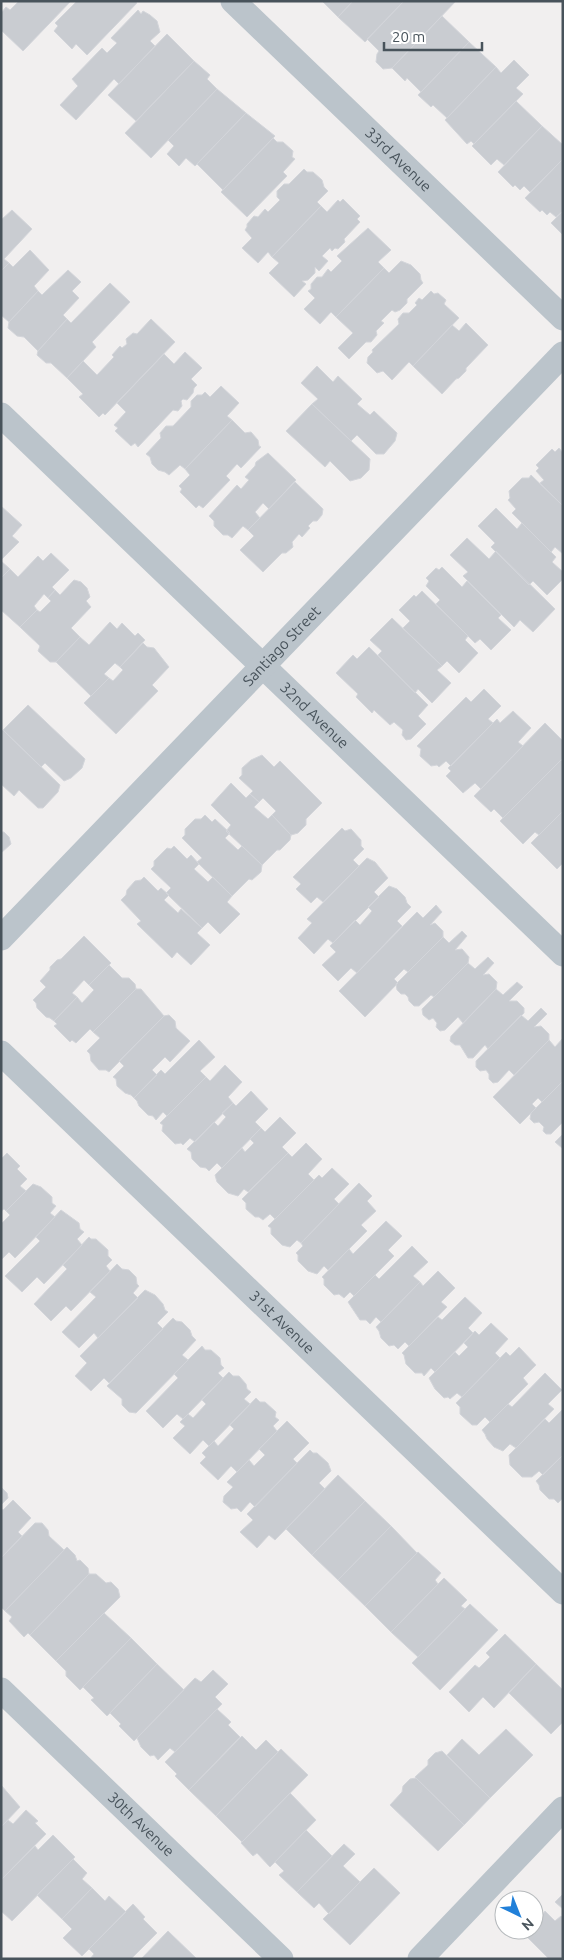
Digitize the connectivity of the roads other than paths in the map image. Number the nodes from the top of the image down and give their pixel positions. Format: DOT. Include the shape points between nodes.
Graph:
graph roads {
  1 [pos="233,1"];
  2 [pos="563,318"];
  3 [pos="563,354"];
  4 [pos="1,415"];
  5 [pos="262,666"];
  6 [pos="1,938"];
  7 [pos="563,954"];
  8 [pos="1,1053"];
  9 [pos="563,1592"];
  10 [pos="1,1690"];
  11 [pos="563,1810"];
  12 [pos="281,1959"];
  13 [pos="420,1959"];
  1 -- 2 [label="street, 33rd Avenue"];
  3 -- 5 [label="street, Santiago Street"];
  4 -- 5 [label="street, 32nd Avenue"];
  5 -- 6 [label="street, Santiago Street"];
  5 -- 7 [label="street, 32nd Avenue"];
  8 -- 9 [label="street, 31st Avenue"];
  10 -- 12 [label="street, 30th Avenue"];
  11 -- 13 [label="street"];
}
